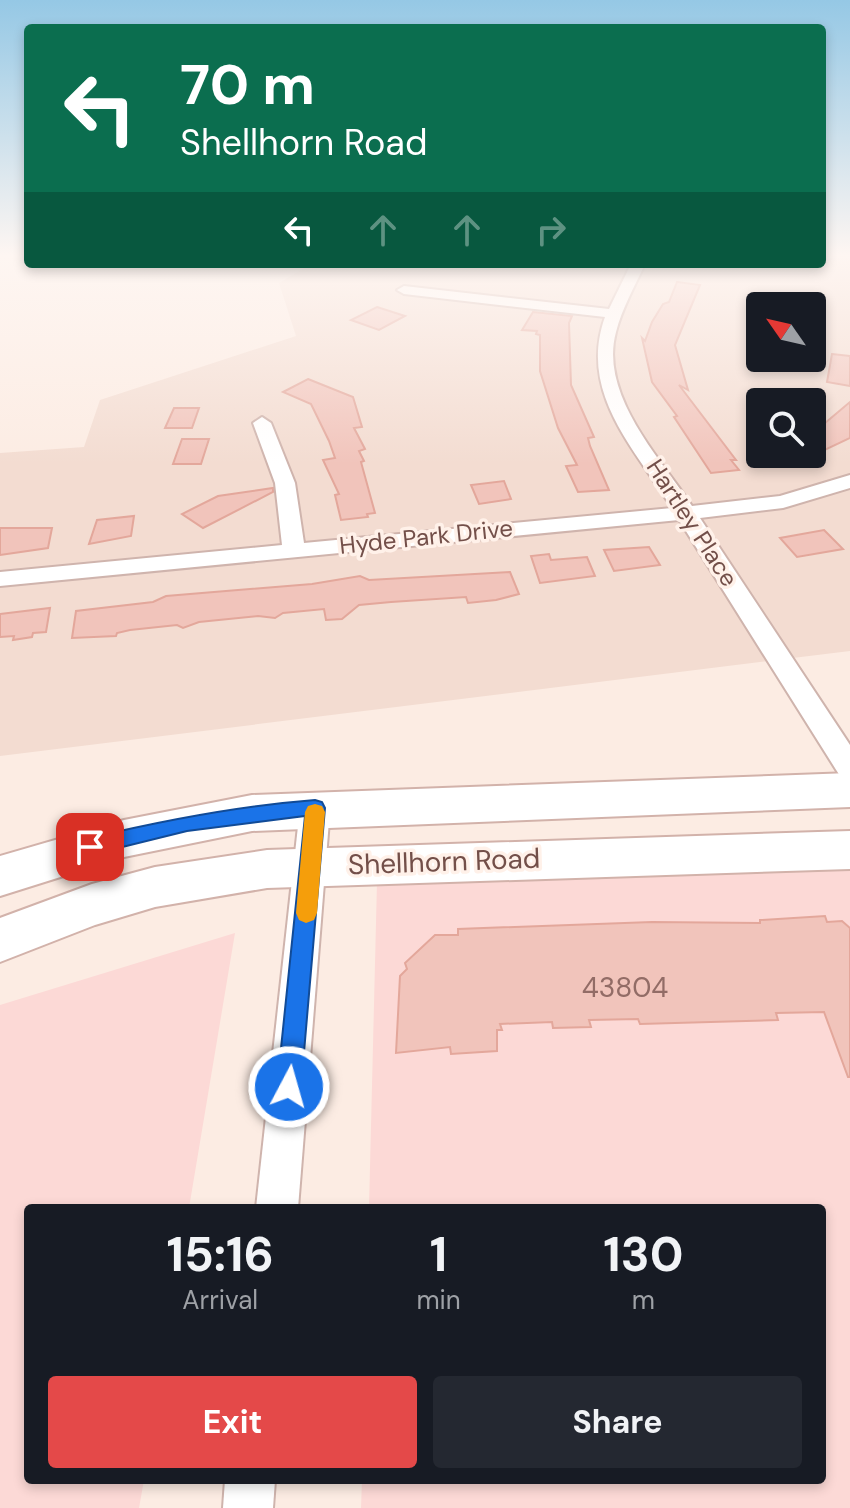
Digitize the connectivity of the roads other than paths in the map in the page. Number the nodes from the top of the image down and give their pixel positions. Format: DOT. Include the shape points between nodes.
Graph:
graph roads {
  1 [pos="611,323"];
  2 [pos="262,423"];
  3 [pos="850,481"];
  4 [pos="684,513"];
  5 [pos="294,550"];
  6 [pos="0,579"];
  7 [pos="850,768"];
  8 [pos="850,790"];
  9 [pos="315,808"];
  10 [pos="845,851"];
  11 [pos="311,865"];
  12 [pos="0,876"];
  13 [pos="0,940"];
  14 [pos="277,1204"];
  15 [pos="250,1484"];
  16 [pos="248,1508"];
  1 -- 4 [label="street, Hartley Place" via="602,354 607,387"];
  2 -- 5 [label="street" via="285,483"];
  3 -- 4 [label="street, Hyde Park Drive" via="783,502"];
  4 -- 5 [label="street, Hyde Park Drive"];
  4 -- 7 [label="street, Hartley Place"];
  5 -- 6 [label="street, Hyde Park Drive"];
  8 -- 9 [label="main road, Shellhorn Road"];
  9 -- 11 [label="street"];
  9 -- 12 [label="main road, Shellhorn Road" via="187,823"];
  10 -- 11 [label="main road, Shellhorn Road"];
  11 -- 13 [label="main road, Shellhorn Road" via="155,887"];
  11 -- 14 [label="street"];
  15 -- 16 [label="street"];
}
